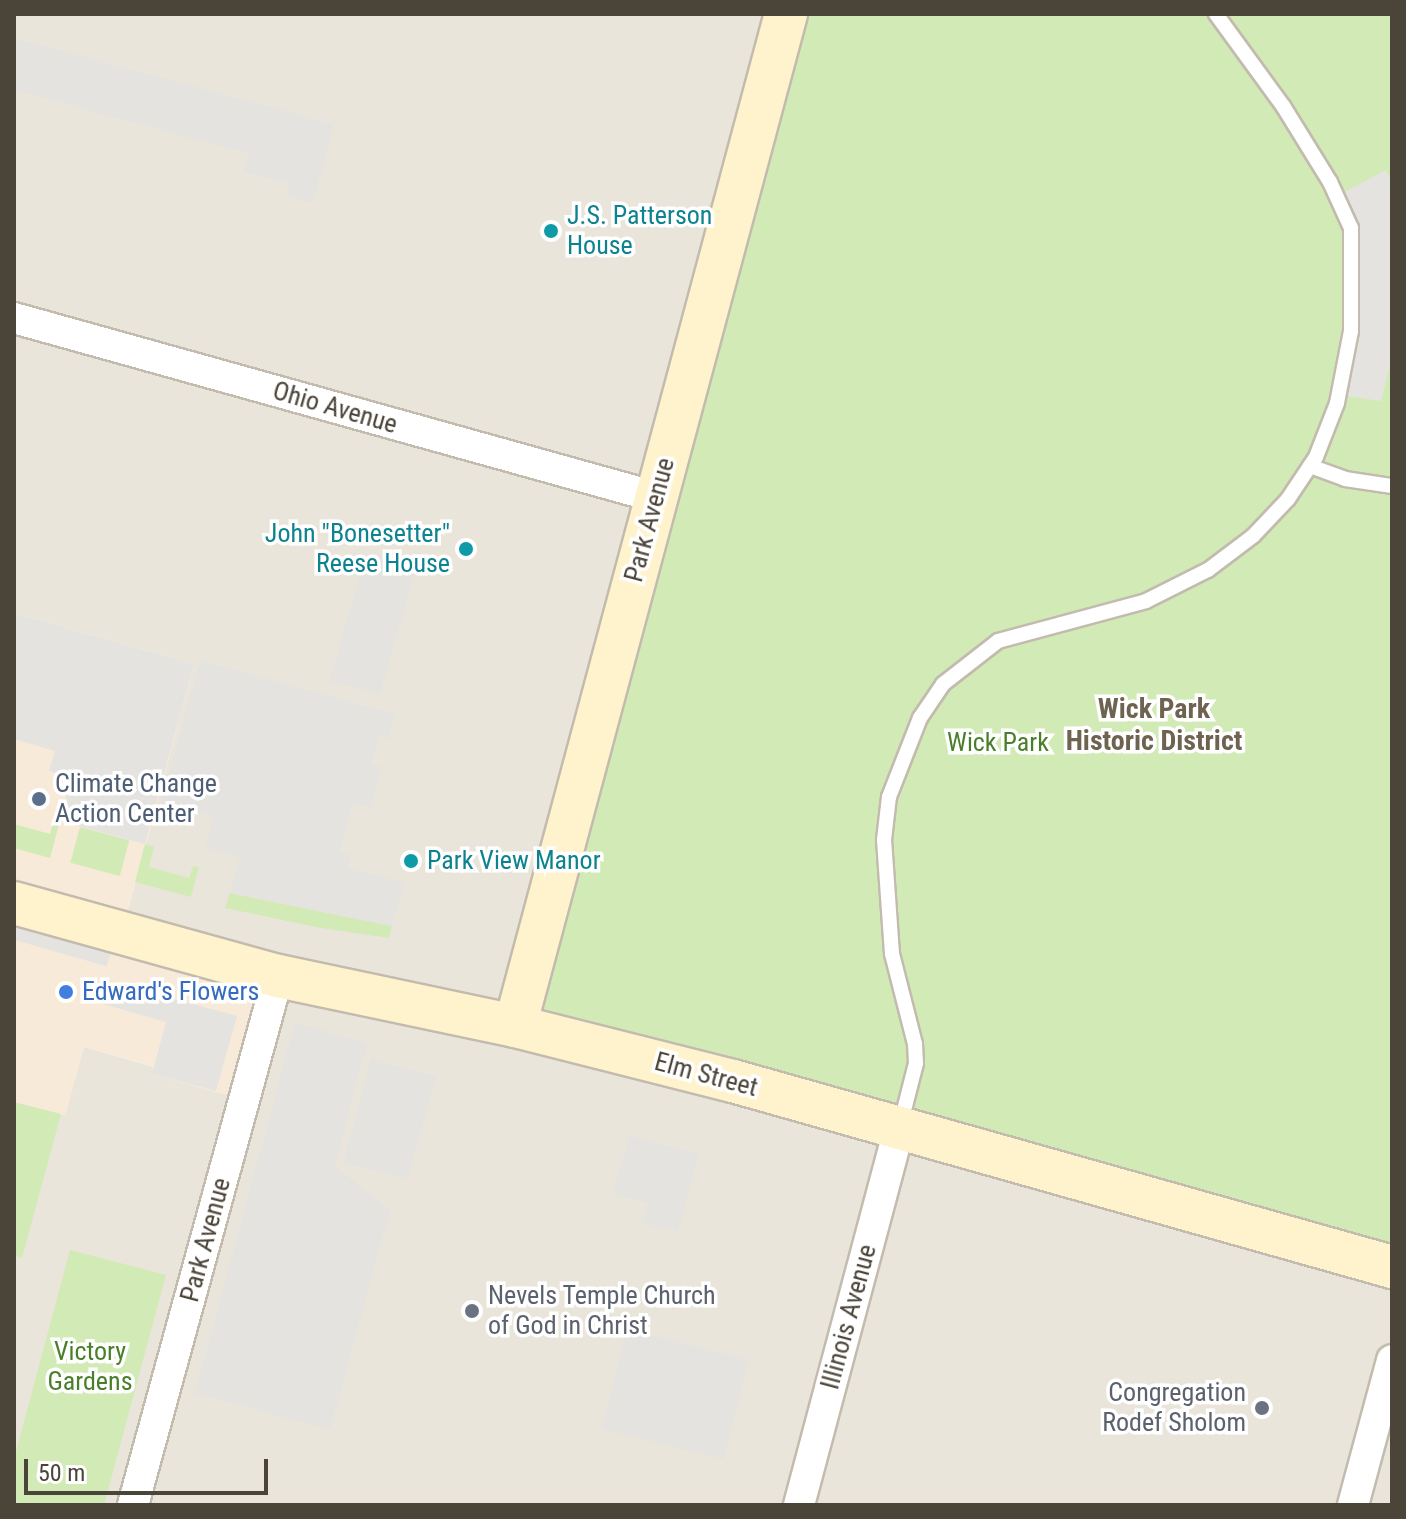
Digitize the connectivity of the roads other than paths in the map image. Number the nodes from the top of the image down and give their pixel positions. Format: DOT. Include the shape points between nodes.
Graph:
graph roads {
  1 [pos="786,14"];
  2 [pos="1216,14"];
  3 [pos="14,318"];
  4 [pos="1310,466"];
  5 [pos="1392,486"];
  6 [pos="656,497"];
  7 [pos="14,903"];
  8 [pos="278,976"];
  9 [pos="515,1026"];
  10 [pos="899,1128"];
  11 [pos="1392,1267"];
  12 [pos="1392,1360"];
  13 [pos="133,1505"];
  14 [pos="799,1505"];
  15 [pos="1353,1505"];
  1 -- 6 [label="street, Park Avenue"];
  2 -- 4 [label="lane" via="1291,119 1351,228 1351,331 1337,403"];
  3 -- 6 [label="street, Ohio Avenue"];
  4 -- 5 [label="lane" via="1345,479"];
  4 -- 10 [label="lane" via="1253,536 1208,570 1146,601 998,641 943,684 920,718 889,797 884,840 892,954 916,1063"];
  6 -- 9 [label="street, Park Avenue"];
  7 -- 8 [label="street, Elm Street"];
  8 -- 9 [label="street, Elm Street"];
  8 -- 13 [label="street, Park Avenue"];
  9 -- 10 [label="street, Elm Street"];
  10 -- 11 [label="street, Elm Street"];
  10 -- 14 [label="street, Illinois Avenue"];
  12 -- 15 [label="street"];
}
